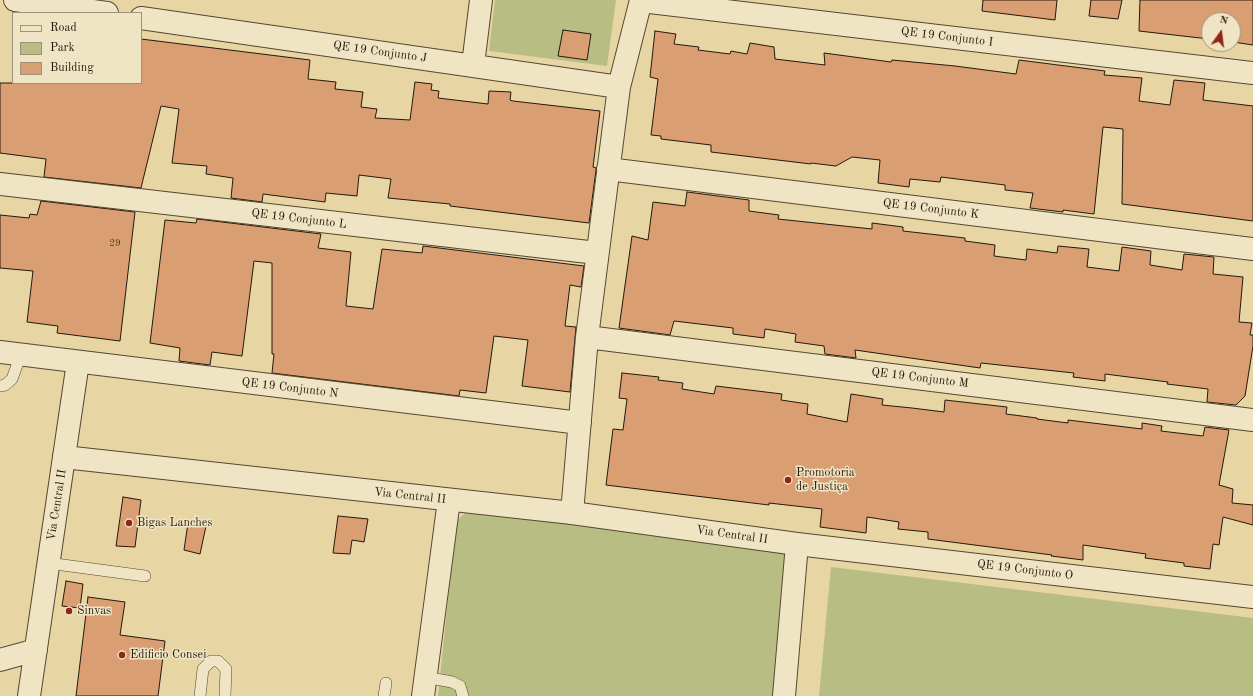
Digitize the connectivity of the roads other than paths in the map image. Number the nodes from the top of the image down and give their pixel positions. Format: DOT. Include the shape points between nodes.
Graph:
graph roads {
  1 [pos="15,0"];
  2 [pos="480,0"];
  3 [pos="641,1"];
  4 [pos="100,12"];
  5 [pos="142,18"];
  6 [pos="473,65"];
  7 [pos="1253,73"];
  8 [pos="619,87"];
  9 [pos="608,169"];
  10 [pos="0,184"];
  11 [pos="1253,250"];
  12 [pos="597,253"];
  13 [pos="588,337"];
  14 [pos="0,352"];
  15 [pos="21,354"];
  16 [pos="78,362"];
  17 [pos="0,386"];
  18 [pos="1253,420"];
  19 [pos="580,423"];
  20 [pos="64,457"];
  21 [pos="449,500"];
  22 [pos="572,513"];
  23 [pos="797,544"];
  24 [pos="48,563"];
  25 [pos="145,576"];
  26 [pos="1253,597"];
  27 [pos="36,650"];
  28 [pos="0,660"];
  29 [pos="386,682"];
  30 [pos="424,687"];
  31 [pos="29,696"];
  32 [pos="200,696"];
  33 [pos="225,696"];
  34 [pos="384,696"];
  35 [pos="463,696"];
  36 [pos="784,696"];
  1 -- 4 [label="street"];
  2 -- 6 [label="street"];
  3 -- 7 [label="street, QE 19 Conjunto I"];
  3 -- 8 [label="street"];
  5 -- 6 [label="street, QE 19 Conjunto J"];
  6 -- 8 [label="street, QE 19 Conjunto J"];
  8 -- 9 [label="street"];
  9 -- 11 [label="street, QE 19 Conjunto K"];
  9 -- 12 [label="street"];
  10 -- 12 [label="street, QE 19 Conjunto L"];
  12 -- 13 [label="street"];
  13 -- 18 [label="street, QE 19 Conjunto M"];
  13 -- 19 [label="street"];
  14 -- 15 [label="street, QE 19 Conjunto N"];
  15 -- 16 [label="street, QE 19 Conjunto N"];
  15 -- 17 [label="lane" via="12,379"];
  16 -- 19 [label="street, QE 19 Conjunto N"];
  16 -- 20 [label="street"];
  19 -- 22 [label="street"];
  20 -- 21 [label="street, Via Central II"];
  20 -- 24 [label="street, Via Central II"];
  21 -- 22 [label="street, Via Central II"];
  21 -- 30 [label="street"];
  22 -- 23 [label="street, Via Central II"];
  23 -- 26 [label="street, QE 19 Conjunto O"];
  23 -- 36 [label="street"];
  24 -- 25 [label="lane"];
  24 -- 27 [label="street, Via Central II"];
  27 -- 28 [label="street"];
  27 -- 31 [label="street, Via Central II"];
  29 -- 34 [label="lane"];
  30 -- 35 [label="lane" via="452,682 460,686"];
  32 -- 33 [label="lane" via="203,669 211,661 218,661 226,669"];
}
